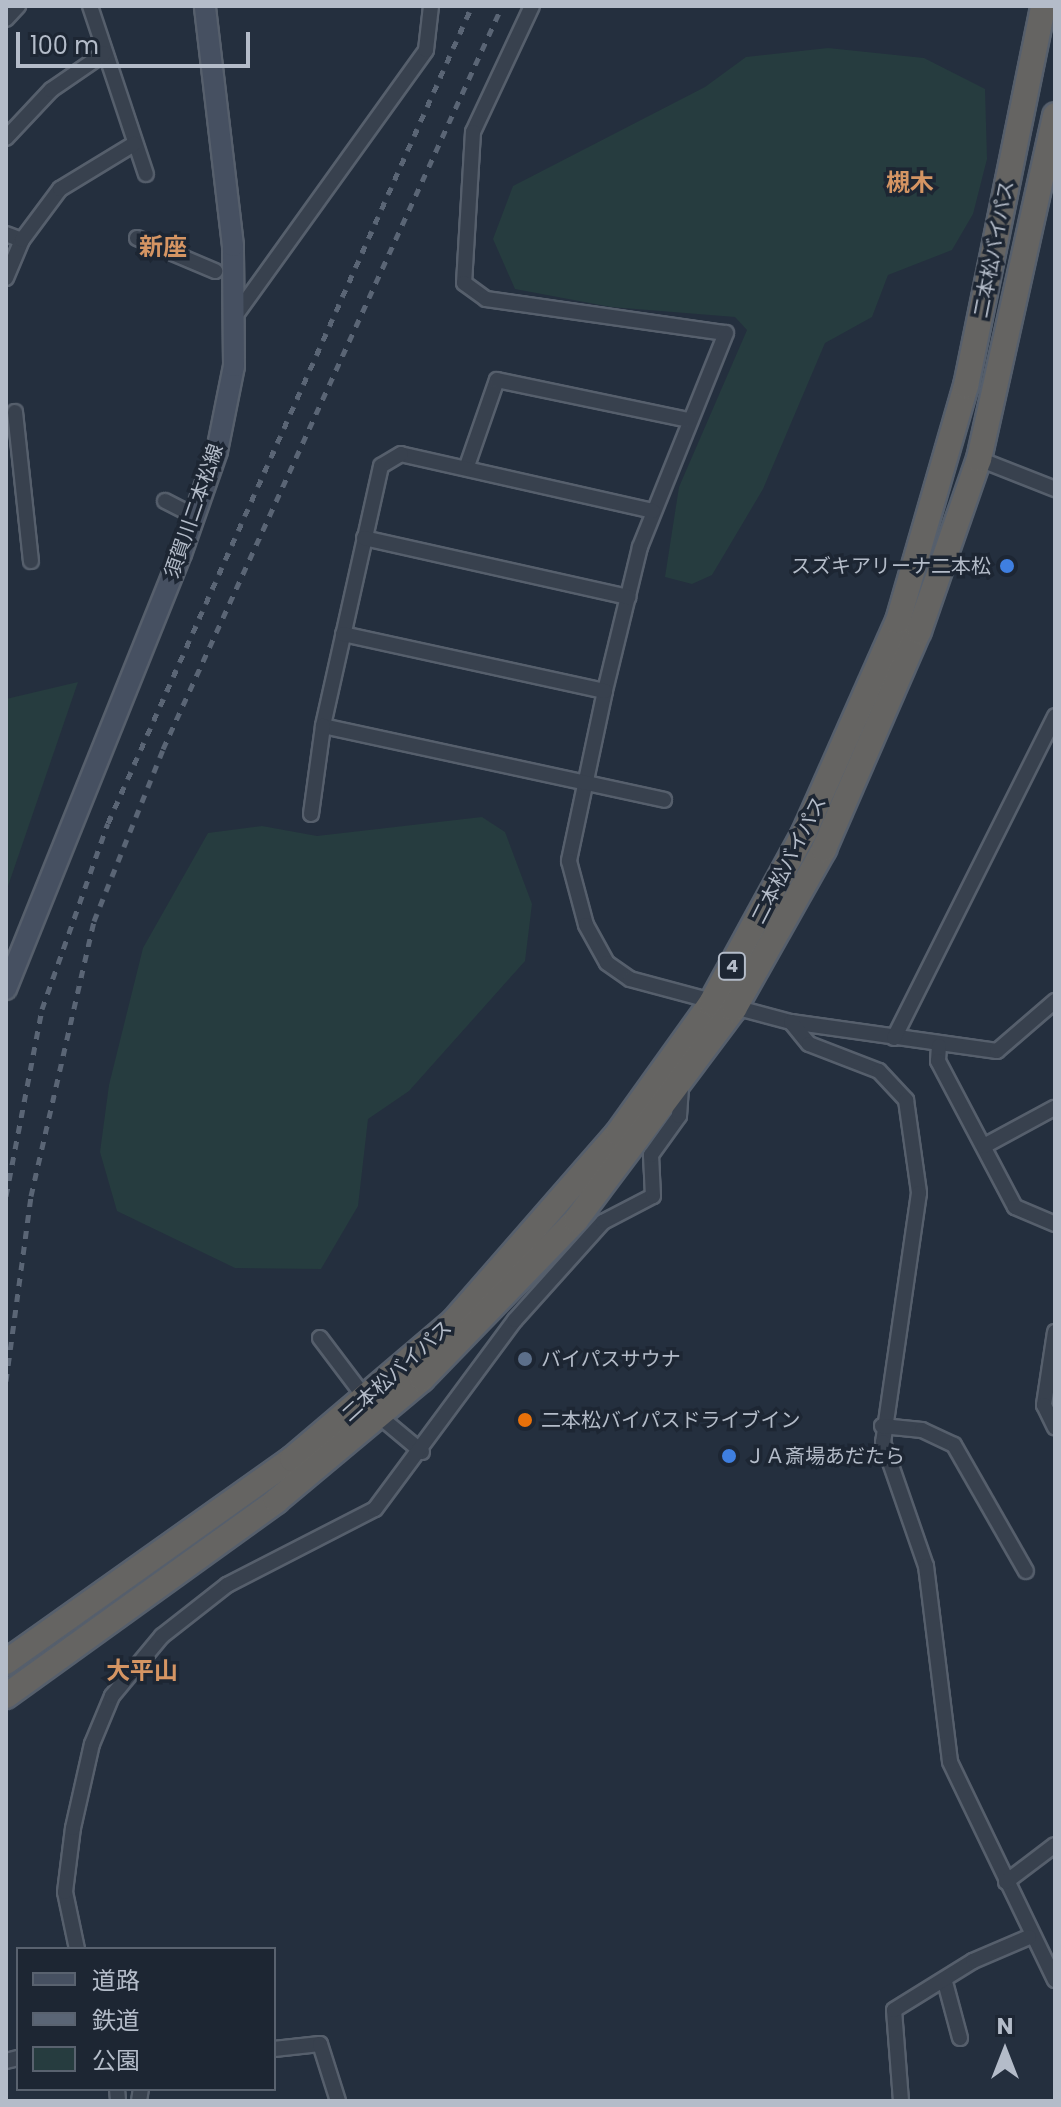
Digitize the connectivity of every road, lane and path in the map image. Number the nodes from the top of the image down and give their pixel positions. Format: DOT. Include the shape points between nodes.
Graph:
graph roads {
  1 [pos="18,6"];
  2 [pos="90,6"];
  3 [pos="205,6"];
  4 [pos="431,6"];
  5 [pos="532,6"];
  6 [pos="1043,6"];
  7 [pos="6,19"];
  8 [pos="105,53"];
  9 [pos="1055,115"];
  10 [pos="6,138"];
  11 [pos="134,144"];
  12 [pos="146,174"];
  13 [pos="6,234"];
  14 [pos="137,238"];
  15 [pos="22,240"];
  16 [pos="215,271"];
  17 [pos="6,278"];
  18 [pos="238,312"];
  19 [pos="15,412"];
  20 [pos="689,420"];
  21 [pos="979,459"];
  22 [pos="12,460"];
  23 [pos="467,466"];
  24 [pos="1055,489"];
  25 [pos="165,501"];
  26 [pos="653,511"];
  27 [pos="195,516"];
  28 [pos="364,538"];
  29 [pos="31,561"];
  30 [pos="629,597"];
  31 [pos="343,634"];
  32 [pos="605,691"];
  33 [pos="1055,716"];
  34 [pos="323,726"];
  35 [pos="587,782"];
  36 [pos="664,800"];
  37 [pos="311,814"];
  38 [pos="6,989"];
  39 [pos="1055,1001"];
  40 [pos="722,1006"];
  41 [pos="791,1022"];
  42 [pos="894,1038"];
  43 [pos="939,1046"];
  44 [pos="682,1080"];
  45 [pos="1054,1108"];
  46 [pos="984,1146"];
  47 [pos="1055,1224"];
  48 [pos="1055,1332"];
  49 [pos="320,1338"];
  50 [pos="372,1409"];
  51 [pos="882,1426"];
  52 [pos="1055,1428"];
  53 [pos="422,1452"];
  54 [pos="1026,1571"];
  55 [pos="6,1662"];
  56 [pos="12,1692"];
  57 [pos="1055,1845"];
  58 [pos="1006,1882"];
  59 [pos="1029,1937"];
  60 [pos="77,1947"];
  61 [pos="1055,1980"];
  62 [pos="945,1982"];
  63 [pos="960,2038"];
  64 [pos="276,2049"];
  65 [pos="338,2101"];
  66 [pos="901,2101"];
  1 -- 7 [label="street"];
  2 -- 8 [label="street"];
  3 -- 18 [label="main road, 須賀川二本松線"];
  4 -- 18 [label="street" via="426,50"];
  5 -- 20 [label="street" via="473,132 464,283 486,299 726,333"];
  6 -- 40 [label="highway, 二本松バイパス / 4" via="966,386 898,621"];
  8 -- 10 [label="street" via="51,90"];
  8 -- 11 [label="street"];
  9 -- 21 [label="highway, 二本松バイパス / 4"];
  11 -- 12 [label="street"];
  11 -- 15 [label="street" via="76,173"];
  13 -- 15 [label="street"];
  14 -- 16 [label="street"];
  15 -- 17 [label="street"];
  18 -- 27 [label="main road, 須賀川二本松線" via="220,438"];
  19 -- 22 [label="street"];
  20 -- 23 [label="street" via="497,380"];
  20 -- 26 [label="street"];
  21 -- 24 [label="street"];
  21 -- 40 [label="highway, 二本松バイパス / 4" via="875,741 776,943"];
  22 -- 29 [label="street"];
  23 -- 26 [label="street"];
  23 -- 28 [label="street" via="401,454 381,466"];
  25 -- 27 [label="street"];
  26 -- 30 [label="street"];
  27 -- 38 [label="main road, 須賀川二本松線"];
  28 -- 30 [label="street"];
  28 -- 31 [label="street"];
  30 -- 32 [label="street"];
  31 -- 32 [label="street"];
  31 -- 34 [label="street"];
  32 -- 35 [label="street"];
  33 -- 42 [label="street"];
  34 -- 35 [label="street"];
  34 -- 37 [label="street"];
  35 -- 36 [label="street"];
  35 -- 40 [label="street" via="569,861 586,925 607,963 630,979"];
  39 -- 43 [label="street" via="1003,1050"];
  40 -- 41 [label="street"];
  40 -- 44 [label="highway, 二本松バイパス / 4"];
  40 -- 50 [label="highway, 二本松バイパス / 4" via="525,1241"];
  41 -- 42 [label="street"];
  41 -- 51 [label="street" via="809,1044 894,1082 918,1147 919,1193"];
  42 -- 43 [label="street"];
  43 -- 46 [label="street" via="938,1061"];
  44 -- 50 [label="highway, 二本松バイパス / 4" via="576,1220"];
  44 -- 53 [label="street" via="679,1116 651,1155 653,1196 603,1222 544,1287"];
  45 -- 46 [label="street"];
  46 -- 47 [label="street" via="1015,1207"];
  48 -- 52 [label="street" via="1044,1405"];
  49 -- 50 [label="street"];
  50 -- 53 [label="street"];
  50 -- 55 [label="highway, 二本松バイパス / 4"];
  50 -- 56 [label="highway, 二本松バイパス / 4" via="276,1501"];
  51 -- 54 [label="street" via="922,1430 954,1445"];
  51 -- 58 [label="street" via="892,1477 929,1577 950,1762"];
  53 -- 60 [label="street" via="375,1509 303,1541 196,1607 138,1660 112,1696 92,1744 73,1828 65,1892"];
  57 -- 58 [label="street"];
  58 -- 59 [label="street"];
  59 -- 61 [label="street"];
  59 -- 62 [label="street"];
  62 -- 63 [label="street"];
  62 -- 66 [label="street" via="894,2010"];
  64 -- 65 [label="street" via="320,2044"];
}
